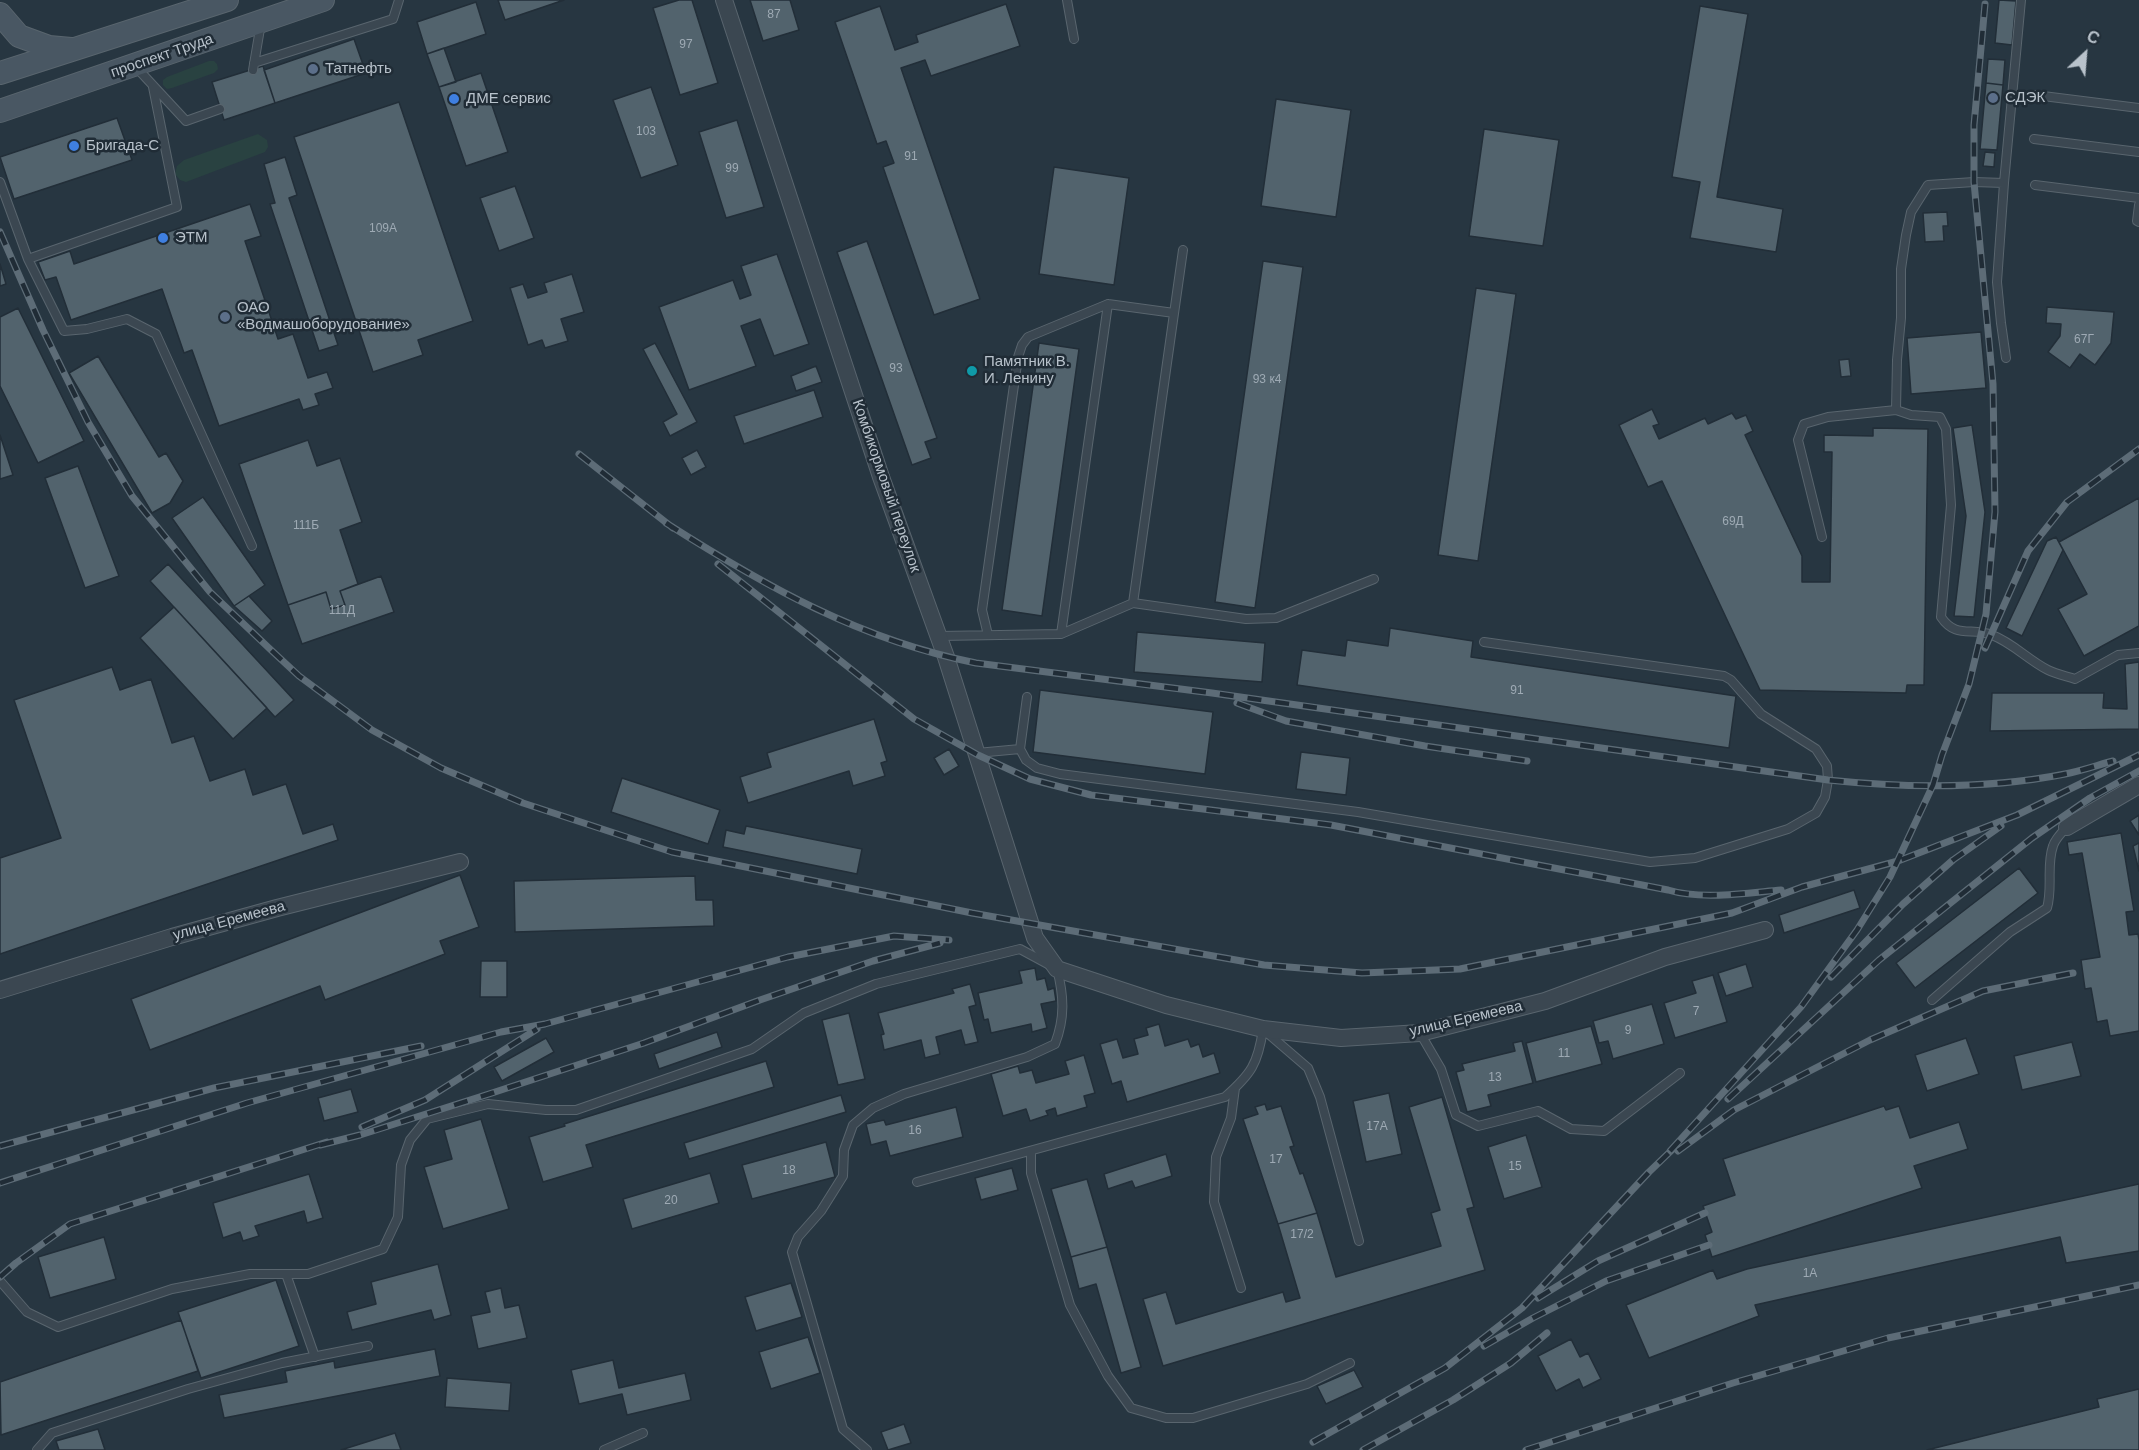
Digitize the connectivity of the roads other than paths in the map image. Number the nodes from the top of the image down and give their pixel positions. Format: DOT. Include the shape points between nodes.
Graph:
graph roads {
  1 [pos="227,0"];
  2 [pos="323,0"];
  3 [pos="399,0"];
  4 [pos="723,0"];
  5 [pos="1068,0"];
  6 [pos="2021,0"];
  7 [pos="0,14"];
  8 [pos="261,21"];
  9 [pos="1074,39"];
  10 [pos="79,49"];
  11 [pos="135,66"];
  12 [pos="0,73"];
  13 [pos="153,87"];
  14 [pos="2035,95"];
  15 [pos="2139,108"];
  16 [pos="220,109"];
  17 [pos="0,111"];
  18 [pos="2034,139"];
  19 [pos="2139,152"];
  20 [pos="0,182"];
  21 [pos="2004,183"];
  22 [pos="2036,184"];
  23 [pos="2139,198"];
  24 [pos="2139,205"];
  25 [pos="2139,222"];
  26 [pos="1183,249"];
  27 [pos="28,259"];
  28 [pos="1108,304"];
  29 [pos="1174,313"];
  30 [pos="2006,358"];
  31 [pos="1896,410"];
  32 [pos="1822,537"];
  33 [pos="252,546"];
  34 [pos="1374,579"];
  35 [pos="1133,603"];
  36 [pos="1061,634"];
  37 [pos="988,635"];
  38 [pos="939,636"];
  39 [pos="1484,642"];
  40 [pos="2139,653"];
  41 [pos="1027,697"];
  42 [pos="1020,749"];
  43 [pos="977,753"];
  44 [pos="2139,785"];
  45 [pos="2067,827"];
  46 [pos="460,862"];
  47 [pos="1765,930"];
  48 [pos="1057,969"];
  49 [pos="0,990"];
  50 [pos="1932,1000"];
  51 [pos="1263,1029"];
  52 [pos="1420,1032"];
  53 [pos="1680,1072"];
  54 [pos="1235,1088"];
  55 [pos="1031,1151"];
  56 [pos="917,1182"];
  57 [pos="1359,1241"];
  58 [pos="286,1274"];
  59 [pos="0,1281"];
  60 [pos="1241,1288"];
  61 [pos="368,1346"];
  62 [pos="315,1357"];
  63 [pos="1350,1364"];
  64 [pos="644,1433"];
  65 [pos="37,1450"];
  66 [pos="604,1450"];
  67 [pos="867,1450"];
  1 -- 10 [label="main road"];
  2 -- 8 [label="main road, проспект Труда"];
  3 -- 8 [label="lane" via="393,19 253,66"];
  4 -- 38 [label="street, Комбикормовый переулок" via="881,477"];
  5 -- 9 [label="lane"];
  6 -- 21 [label="lane"];
  7 -- 10 [label="main road" via="19,36 49,47"];
  8 -- 11 [label="main road, проспект Труда"];
  10 -- 12 [label="main road"];
  11 -- 13 [label="lane"];
  11 -- 17 [label="main road, проспект Труда"];
  13 -- 16 [label="lane" via="186,121"];
  13 -- 27 [label="lane" via="177,207"];
  14 -- 15 [label="lane"];
  18 -- 19 [label="lane"];
  20 -- 27 [label="lane"];
  21 -- 30 [label="lane" via="1997,282"];
  21 -- 31 [label="lane" via="1928,185 1911,212 1901,268"];
  22 -- 23 [label="lane"];
  24 -- 25 [label="lane"];
  26 -- 29 [label="lane"];
  27 -- 33 [label="lane" via="64,331 127,319 156,334"];
  28 -- 29 [label="lane"];
  28 -- 36 [label="lane"];
  28 -- 37 [label="lane" via="1040,331 1022,345 982,610"];
  29 -- 35 [label="lane"];
  31 -- 32 [label="lane" via="1828,417 1804,424 1798,440"];
  31 -- 40 [label="lane" via="1940,417 1946,429 1951,505 1941,617 1948,627 2001,638 2048,670 2075,679 2118,655"];
  34 -- 35 [label="lane" via="1276,618 1246,619"];
  35 -- 36 [label="lane"];
  36 -- 37 [label="lane"];
  37 -- 38 [label="lane"];
  38 -- 43 [label="street, Комбикормовый переулок"];
  39 -- 42 [label="lane" via="1724,676 1761,714 1816,749 1827,766 1825,797 1816,813 1788,829 1695,858 1650,862 1358,812 1060,774 1037,768"];
  41 -- 42 [label="lane"];
  42 -- 43 [label="lane"];
  43 -- 48 [label="street, Комбикормовый переулок" via="1035,938"];
  44 -- 45 [label="street"];
  45 -- 50 [label="lane" via="2053,844 2047,908 2010,932"];
  46 -- 49 [label="street, улица Еремеева" via="182,934"];
  47 -- 52 [label="street, улица Еремеева" via="1665,957 1545,1001"];
  48 -- 51 [label="street, улица Еремеева" via="1166,1005"];
  48 -- 58 [label="lane" via="1020,949 876,984 804,1012 752,1049 576,1110 488,1104 427,1119 410,1140 401,1165 398,1217 383,1249 308,1274"];
  48 -- 67 [label="lane" via="1063,990 1062,1026 1055,1044 873,1108 853,1125 844,1150 843,1176 821,1211 798,1237 792,1252 843,1429"];
  51 -- 52 [label="street, улица Еремеева" via="1341,1038"];
  51 -- 54 [label="lane" via="1259,1052 1246,1079"];
  51 -- 57 [label="lane" via="1308,1068 1320,1098"];
  52 -- 53 [label="lane" via="1441,1070 1456,1115 1478,1126 1538,1111 1571,1129 1604,1131"];
  54 -- 55 [label="lane" via="1225,1097"];
  54 -- 60 [label="lane" via="1231,1118 1216,1157 1214,1202"];
  55 -- 56 [label="lane"];
  55 -- 63 [label="lane" via="1031,1173 1070,1305 1108,1376 1131,1408 1166,1418 1193,1418 1307,1384"];
  58 -- 59 [label="lane" via="250,1274 172,1289 58,1327 27,1312"];
  58 -- 62 [label="lane"];
  61 -- 62 [label="lane"];
  62 -- 65 [label="lane" via="188,1389 52,1433"];
  64 -- 66 [label="lane"];
}
